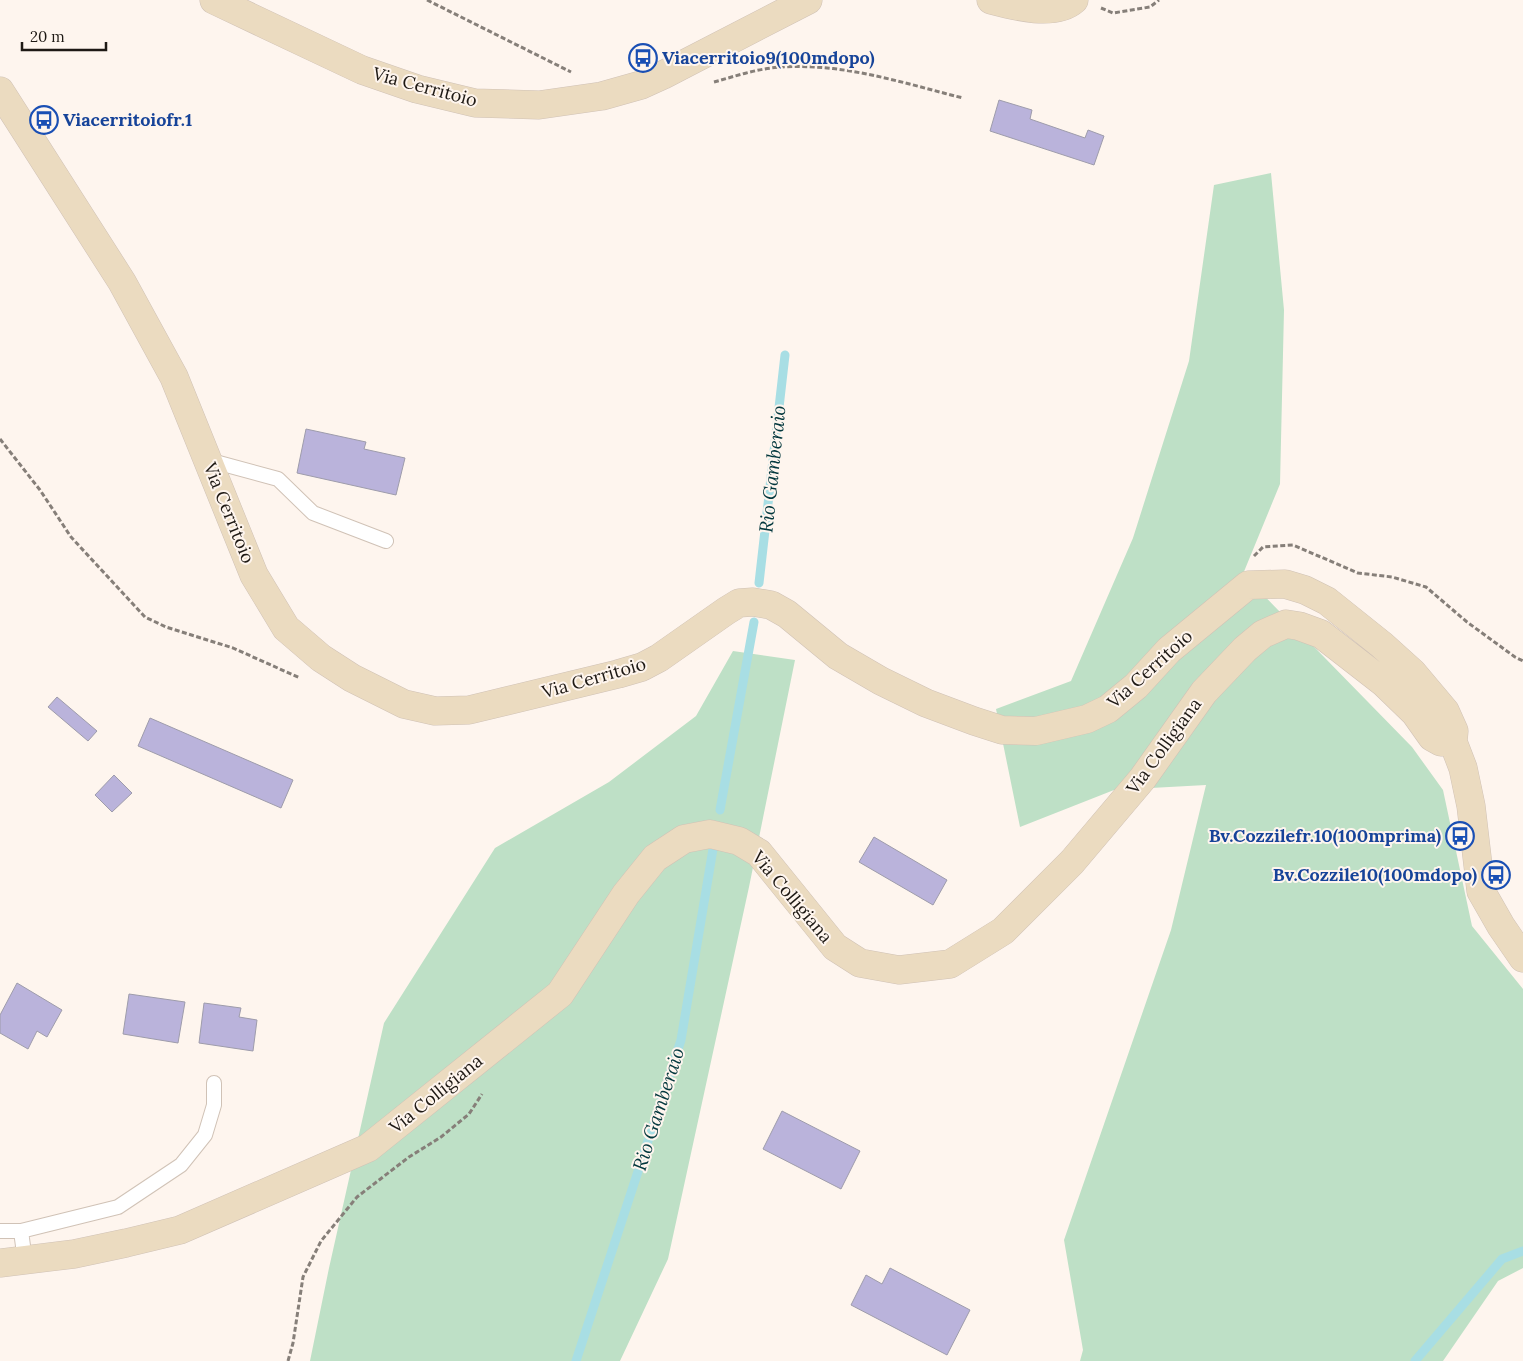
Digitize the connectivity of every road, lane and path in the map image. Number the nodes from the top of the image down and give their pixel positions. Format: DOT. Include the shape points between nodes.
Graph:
graph roads {
  1 [pos="214,0"];
  2 [pos="427,0"];
  3 [pos="808,0"];
  4 [pos="991,0"];
  5 [pos="1159,0"];
  6 [pos="1084,3"];
  7 [pos="573,73"];
  8 [pos="709,83"];
  9 [pos="0,91"];
  10 [pos="963,98"];
  11 [pos="0,439"];
  12 [pos="207,460"];
  13 [pos="386,541"];
  14 [pos="1248,585"];
  15 [pos="1523,661"];
  16 [pos="300,679"];
  17 [pos="1453,742"];
  18 [pos="1523,958"];
  19 [pos="214,1083"];
  20 [pos="485,1090"];
  21 [pos="0,1231"];
  22 [pos="21,1231"];
  23 [pos="12,1262"];
  24 [pos="288,1361"];
  1 -- 3 [label="street, Via Cerritoio" via="362,70 417,89 475,103 540,105 602,96 641,84"];
  2 -- 7 [label="path"];
  4 -- 6 [label="street" via="1057,9"];
  5 -- 6 [label="path" via="1150,7 1113,13"];
  8 -- 10 [label="path" via="780,67 812,66 845,69"];
  9 -- 12 [label="street, Via Cerritoio" via="122,282 174,377"];
  11 -- 16 [label="path" via="72,537 145,617 233,648"];
  12 -- 13 [label="lane" via="278,479 313,513"];
  12 -- 14 [label="street, Via Cerritoio" via="254,575 286,628 321,658 352,678 404,704 435,711 469,710 642,667 739,603 753,602 771,605 787,614 838,656 926,703 1002,730 1036,731 1087,719 1108,709 1136,686 1169,650"];
  14 -- 15 [label="path" via="1251,560 1263,547 1293,545 1358,574 1392,577 1426,587 1467,622"];
  14 -- 17 [label="street" via="1285,584 1327,601 1382,645 1432,694 1452,725"];
  17 -- 18 [label="street" via="1472,806 1481,891"];
  17 -- 23 [label="street, Via Colligiana" via="1441,742 1432,737 1415,713 1384,683 1321,634 1286,624 1263,634 1204,692 1137,785 1072,862 1003,931 950,964 899,970 860,963 835,947 759,853 739,841 710,834 684,839 655,858 626,894 560,994 368,1148 180,1230 74,1254"];
  19 -- 22 [label="lane" via="214,1105 205,1135 181,1165 118,1207"];
  20 -- 24 [label="path" via="470,1114 357,1197 321,1241 302,1277"];
  21 -- 22 [label="lane"];
  22 -- 23 [label="lane"];
}
